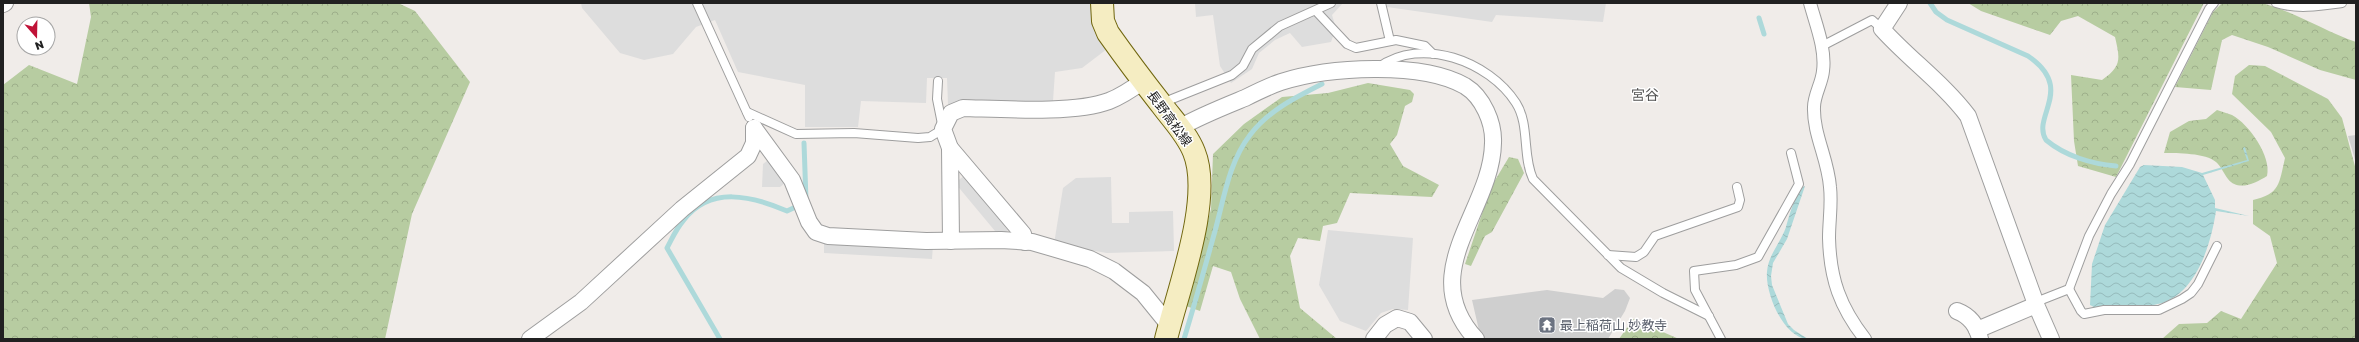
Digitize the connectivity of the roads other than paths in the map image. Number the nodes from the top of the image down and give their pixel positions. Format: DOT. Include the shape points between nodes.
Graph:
graph roads {
  1 [pos="697,3"];
  2 [pos="1102,3"];
  3 [pos="1331,3"];
  4 [pos="1381,3"];
  5 [pos="1810,3"];
  6 [pos="1899,3"];
  7 [pos="2214,3"];
  8 [pos="2276,3"];
  9 [pos="2342,3"];
  10 [pos="1316,11"];
  11 [pos="1882,29"];
  12 [pos="1390,41"];
  13 [pos="1822,46"];
  14 [pos="1433,54"];
  15 [pos="1377,68"];
  16 [pos="938,81"];
  17 [pos="1143,81"];
  18 [pos="1160,104"];
  19 [pos="747,112"];
  20 [pos="754,128"];
  21 [pos="1179,128"];
  22 [pos="943,129"];
  23 [pos="950,148"];
  24 [pos="1791,153"];
  25 [pos="1737,187"];
  26 [pos="951,241"];
  27 [pos="1025,242"];
  28 [pos="2217,246"];
  29 [pos="1608,255"];
  30 [pos="2069,288"];
  31 [pos="2036,304"];
  32 [pos="1957,311"];
  33 [pos="1709,316"];
  34 [pos="1168,332"];
  35 [pos="1979,334"];
  36 [pos="530,339"];
  37 [pos="1374,339"];
  38 [pos="1424,339"];
  39 [pos="1476,339"];
  40 [pos="1721,339"];
  41 [pos="1865,339"];
  42 [pos="2051,339"];
  1 -- 19 [label="lane"];
  2 -- 17 [label="main road, 長野高松線" via="1103,21 1108,33"];
  3 -- 10 [label="lane"];
  4 -- 12 [label="lane"];
  5 -- 13 [label="street"];
  6 -- 11 [label="street"];
  7 -- 30 [label="lane" via="2093,229"];
  8 -- 9 [label="lane" via="2285,6 2320,6"];
  10 -- 12 [label="lane" via="1347,44 1356,48"];
  10 -- 18 [label="lane" via="1280,26 1264,38 1252,49 1243,66 1232,75"];
  11 -- 13 [label="lane" via="1872,20"];
  11 -- 31 [label="street" via="1903,53 1958,103 1968,116"];
  12 -- 14 [label="lane" via="1410,41 1425,46"];
  13 -- 41 [label="street" via="1823,71 1814,106 1816,131 1830,186 1829,240 1832,274 1838,296 1850,320"];
  14 -- 15 [label="lane" via="1397,56"];
  14 -- 29 [label="lane" via="1457,59 1480,69 1494,78 1516,102 1524,120 1528,167 1533,179"];
  15 -- 21 [label="street" via="1304,76 1280,82"];
  15 -- 39 [label="street" via="1408,70 1450,80 1466,87 1480,100 1490,119 1493,143 1488,172 1454,259 1452,284 1458,311"];
  16 -- 22 [label="lane" via="937,99"];
  17 -- 18 [label="main road, 長野高松線"];
  17 -- 22 [label="street" via="1109,101 1086,107 963,108 951,113"];
  18 -- 21 [label="main road, 長野高松線"];
  19 -- 20 [label="lane"];
  19 -- 22 [label="lane" via="796,134 854,133 918,138 930,137"];
  20 -- 26 [label="street" via="792,180 816,232 828,236"];
  20 -- 36 [label="street" via="754,143 748,156 682,209 581,302"];
  21 -- 34 [label="main road, 長野高松線" via="1194,150 1201,187 1191,247"];
  22 -- 23 [label="street"];
  23 -- 26 [label="street"];
  23 -- 27 [label="street" via="1023,234"];
  24 -- 33 [label="lane" via="1799,184 1767,237 1758,258 1736,265 1694,271 1695,290"];
  25 -- 29 [label="lane" via="1740,200 1738,207 1656,236 1644,252 1636,257"];
  26 -- 27 [label="street"];
  27 -- 34 [label="street" via="1090,259 1114,271 1143,293"];
  28 -- 30 [label="lane" via="2191,293 2159,310 2104,310 2084,314"];
  29 -- 33 [label="lane" via="1621,268"];
  30 -- 31 [label="lane"];
  31 -- 35 [label="street"];
  31 -- 42 [label="street"];
  32 -- 35 [label="street" via="1968,315"];
  33 -- 40 [label="lane"];
  37 -- 38 [label="street" via="1384,325 1397,318 1410,322"];
}
